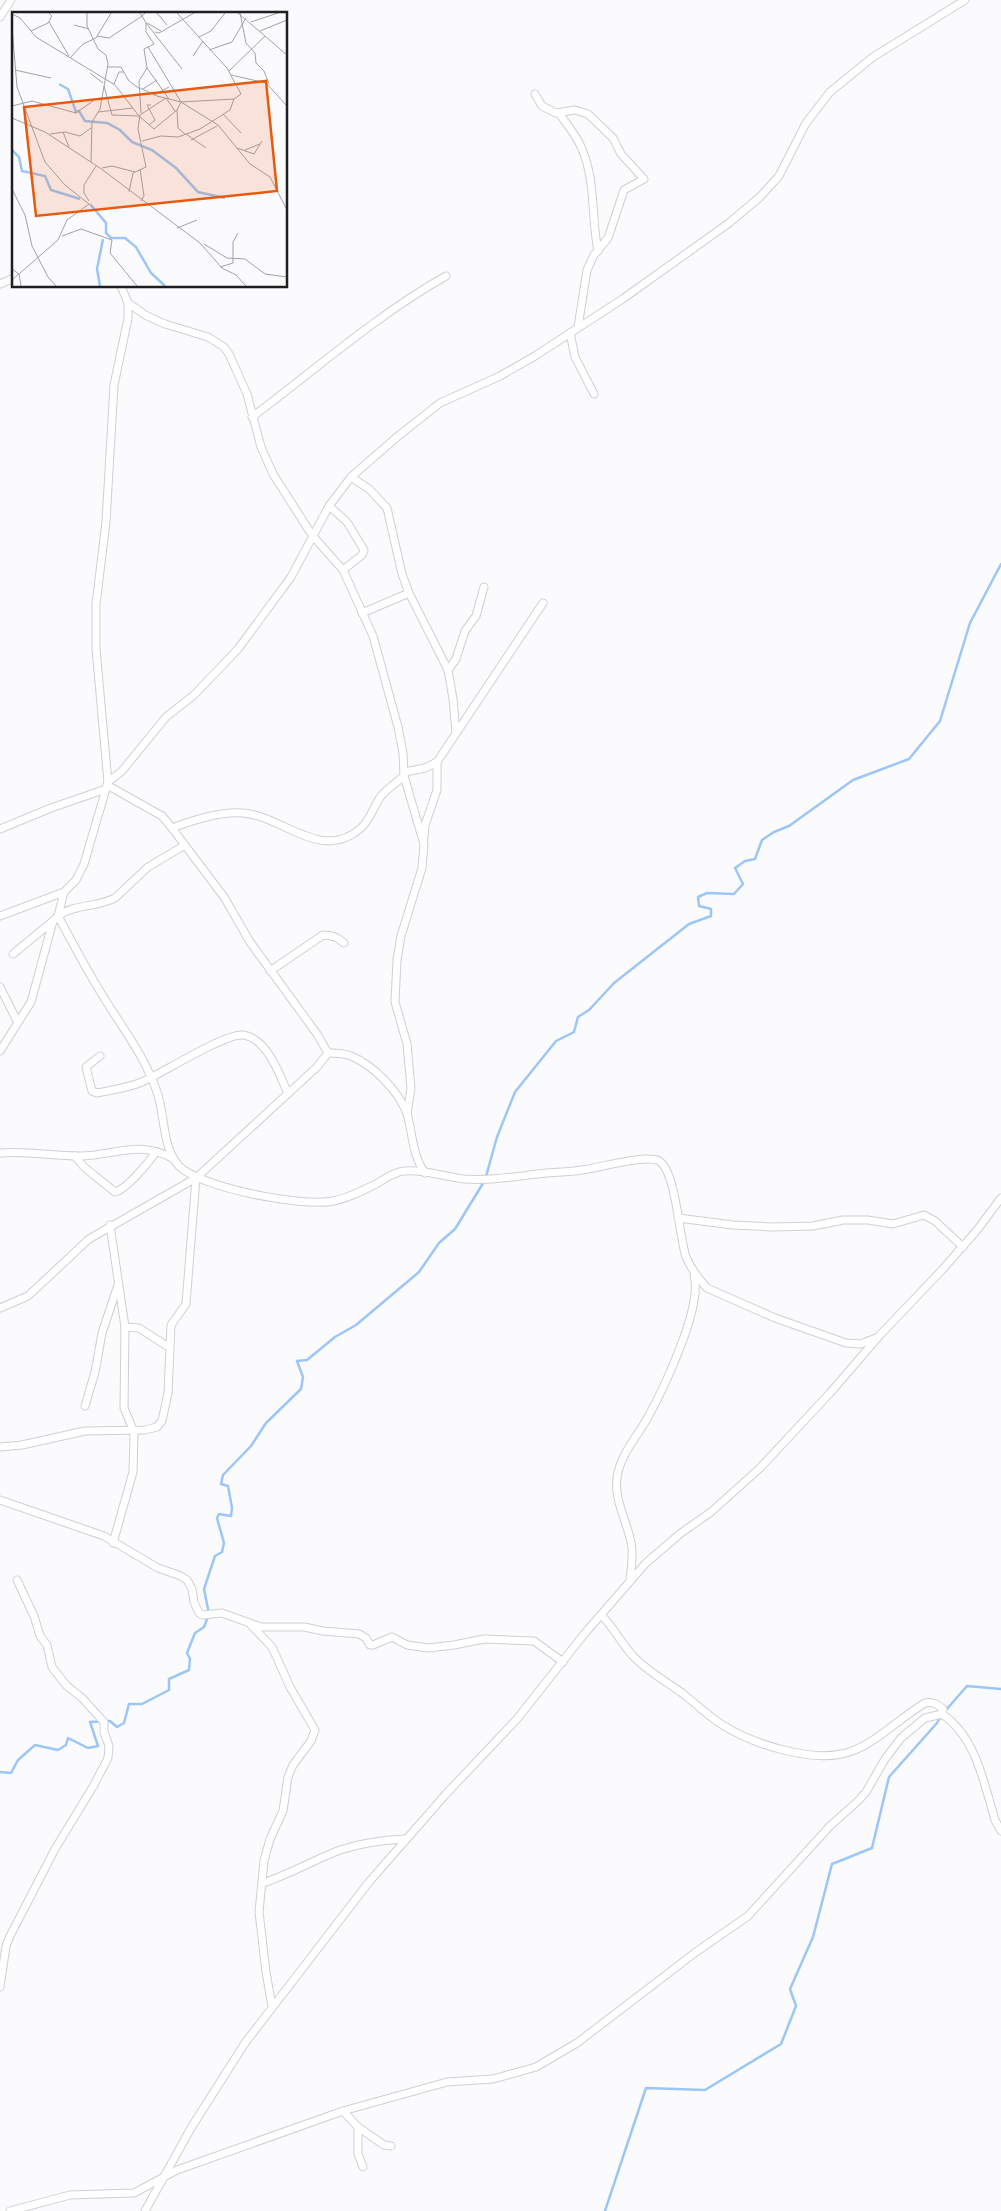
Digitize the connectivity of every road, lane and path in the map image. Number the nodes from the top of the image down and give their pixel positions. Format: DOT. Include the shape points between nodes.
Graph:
graph roads {
  1 [pos="11,0"];
  2 [pos="965,0"];
  3 [pos="0,17"];
  4 [pos="535,94"];
  5 [pos="559,113"];
  6 [pos="598,251"];
  7 [pos="446,276"];
  8 [pos="12,279"];
  9 [pos="0,284"];
  10 [pos="122,288"];
  11 [pos="128,303"];
  12 [pos="578,327"];
  13 [pos="570,333"];
  14 [pos="594,394"];
  15 [pos="252,417"];
  16 [pos="351,477"];
  17 [pos="329,506"];
  18 [pos="312,535"];
  19 [pos="344,570"];
  20 [pos="484,587"];
  21 [pos="409,593"];
  22 [pos="543,603"];
  23 [pos="362,613"];
  24 [pos="448,670"];
  25 [pos="456,733"];
  26 [pos="437,762"];
  27 [pos="404,774"];
  28 [pos="107,785"];
  29 [pos="172,828"];
  30 [pos="0,829"];
  31 [pos="424,844"];
  32 [pos="185,845"];
  33 [pos="64,892"];
  34 [pos="0,916"];
  35 [pos="56,918"];
  36 [pos="344,942"];
  37 [pos="13,954"];
  38 [pos="270,971"];
  39 [pos="0,987"];
  40 [pos="17,1021"];
  41 [pos="0,1050"];
  42 [pos="328,1052"];
  43 [pos="100,1056"];
  44 [pos="150,1077"];
  45 [pos="288,1094"];
  46 [pos="407,1114"];
  47 [pos="156,1152"];
  48 [pos="0,1153"];
  49 [pos="75,1156"];
  50 [pos="174,1159"];
  51 [pos="425,1173"];
  52 [pos="196,1178"];
  53 [pos="1001,1198"];
  54 [pos="678,1218"];
  55 [pos="110,1225"];
  56 [pos="963,1247"];
  57 [pos="692,1268"];
  58 [pos="118,1282"];
  59 [pos="0,1308"];
  60 [pos="125,1327"];
  61 [pos="880,1335"];
  62 [pos="170,1348"];
  63 [pos="85,1406"];
  64 [pos="134,1432"];
  65 [pos="0,1447"];
  66 [pos="0,1500"];
  67 [pos="113,1543"];
  68 [pos="17,1580"];
  69 [pos="630,1580"];
  70 [pos="600,1615"];
  71 [pos="251,1625"];
  72 [pos="562,1662"];
  73 [pos="942,1714"];
  74 [pos="1001,1831"];
  75 [pos="406,1839"];
  76 [pos="264,1883"];
  77 [pos="0,1987"];
  78 [pos="272,2006"];
  79 [pos="343,2111"];
  80 [pos="358,2127"];
  81 [pos="391,2146"];
  82 [pos="364,2167"];
  83 [pos="165,2175"];
  84 [pos="10,2211"];
  85 [pos="145,2211"];
  1 -- 3 [label="street"];
  2 -- 12 [label="street" via="873,57 830,92 806,123 779,176 760,197 624,298"];
  4 -- 5 [label="street" via="542,106"];
  5 -- 6 [label="street" via="578,140 589,169"];
  5 -- 6 [label="street" via="575,110 588,114 613,138 621,154 644,179 624,190 608,238"];
  6 -- 12 [label="street" via="587,270"];
  7 -- 15 [label="street" via="363,332"];
  8 -- 9 [label="street"];
  10 -- 11 [label="street"];
  11 -- 15 [label="street" via="147,316 200,334 224,347 247,394"];
  11 -- 28 [label="street" via="128,318 114,385 106,522 95,630"];
  12 -- 13 [label="street"];
  13 -- 14 [label="street" via="575,357"];
  13 -- 16 [label="street" via="500,376 440,403"];
  15 -- 18 [label="street" via="273,474"];
  16 -- 17 [label="street"];
  16 -- 21 [label="street" via="369,489 387,508"];
  17 -- 18 [label="street"];
  17 -- 19 [label="street" via="347,522 364,550"];
  18 -- 19 [label="street"];
  18 -- 28 [label="street" via="291,577 238,649 194,694 166,717"];
  19 -- 23 [label="street"];
  20 -- 24 [label="street" via="476,616 464,631 456,659"];
  21 -- 23 [label="street"];
  21 -- 24 [label="street"];
  22 -- 25 [label="street"];
  23 -- 27 [label="street" via="389,691"];
  24 -- 25 [label="street"];
  25 -- 26 [label="street"];
  26 -- 27 [label="street"];
  26 -- 31 [label="street" via="437,790 426,825"];
  27 -- 29 [label="street" via="382,795 361,828 338,840 312,839 242,812 199,819"];
  27 -- 31 [label="street"];
  28 -- 29 [label="street" via="162,816"];
  28 -- 30 [label="street"];
  28 -- 33 [label="street" via="84,864 76,880"];
  29 -- 32 [label="street"];
  31 -- 46 [label="street" via="422,868 397,960 395,1002 407,1044 411,1088"];
  32 -- 35 [label="street" via="143,871 115,898 88,904"];
  32 -- 38 [label="street" via="224,897"];
  33 -- 34 [label="street"];
  33 -- 35 [label="street"];
  35 -- 37 [label="street"];
  35 -- 40 [label="street" via="31,1002"];
  35 -- 44 [label="street" via="144,1061"];
  36 -- 38 [label="street" via="340,938 323,935"];
  38 -- 42 [label="street"];
  39 -- 40 [label="street"];
  40 -- 41 [label="street"];
  42 -- 45 [label="street"];
  42 -- 46 [label="street" via="350,1056 370,1068 391,1088"];
  43 -- 44 [label="street" via="86,1067 92,1091 97,1093"];
  44 -- 45 [label="street" via="243,1035 261,1044 276,1065"];
  44 -- 50 [label="street" via="157,1090"];
  45 -- 52 [label="street"];
  46 -- 51 [label="street" via="416,1154"];
  47 -- 49 [label="street" via="121,1149"];
  47 -- 49 [label="street" via="115,1192"];
  47 -- 50 [label="street"];
  48 -- 49 [label="street"];
  50 -- 52 [label="street"];
  51 -- 52 [label="street" via="405,1171 393,1174 354,1194 333,1201 308,1203 268,1197"];
  51 -- 54 [label="street" via="500,1180 651,1159 666,1168"];
  52 -- 55 [label="street"];
  52 -- 62 [label="street" via="186,1304 171,1325"];
  53 -- 56 [label="street"];
  54 -- 56 [label="street" via="773,1227 813,1226 843,1220 893,1224 924,1215"];
  54 -- 57 [label="street" via="684,1249"];
  55 -- 58 [label="street"];
  55 -- 59 [label="street" via="89,1239 28,1296"];
  56 -- 61 [label="street"];
  57 -- 61 [label="street" via="707,1288 775,1318 852,1344 861,1344"];
  57 -- 69 [label="street" via="695,1296 681,1345 650,1414 622,1460 616,1484 616,1494 631,1542"];
  58 -- 60 [label="street"];
  58 -- 63 [label="street"];
  60 -- 62 [label="street" via="139,1328"];
  60 -- 64 [label="street" via="124,1408"];
  61 -- 69 [label="street" via="755,1474 658,1551"];
  62 -- 64 [label="street" via="168,1393 162,1421 157,1427"];
  64 -- 65 [label="street" via="85,1432"];
  64 -- 67 [label="street" via="133,1472"];
  66 -- 67 [label="street" via="87,1530"];
  67 -- 71 [label="street" via="187,1580 199,1613 222,1613"];
  68 -- 77 [label="street" via="40,1636 47,1645 52,1667 104,1722 109,1746 108,1758 101,1772 63,1834 10,1936"];
  69 -- 70 [label="street"];
  70 -- 72 [label="street"];
  70 -- 73 [label="street" via="642,1664 719,1723 768,1746 806,1753 840,1754 862,1746 925,1703 939,1706 943,1709"];
  71 -- 72 [label="street" via="359,1634 370,1645 392,1637 407,1645 428,1648 484,1639 529,1640 540,1643"];
  71 -- 76 [label="street" via="272,1647 315,1730 312,1741 288,1777 283,1811 264,1862"];
  72 -- 75 [label="street" via="518,1719"];
  73 -- 74 [label="street" via="958,1726 972,1751"];
  73 -- 79 [label="street" via="925,1718 898,1742 858,1801 830,1826 748,1916 577,2043 520,2073 494,2079 447,2082"];
  75 -- 76 [label="street" via="380,1840 340,1850"];
  75 -- 78 [label="street"];
  76 -- 78 [label="street" via="259,1896 259,1912"];
  78 -- 83 [label="street" via="225,2074"];
  79 -- 80 [label="street"];
  79 -- 83 [label="street"];
  80 -- 81 [label="street" via="384,2145"];
  80 -- 82 [label="street" via="358,2154"];
  83 -- 84 [label="street" via="134,2193 70,2195"];
  83 -- 85 [label="street"];
}
